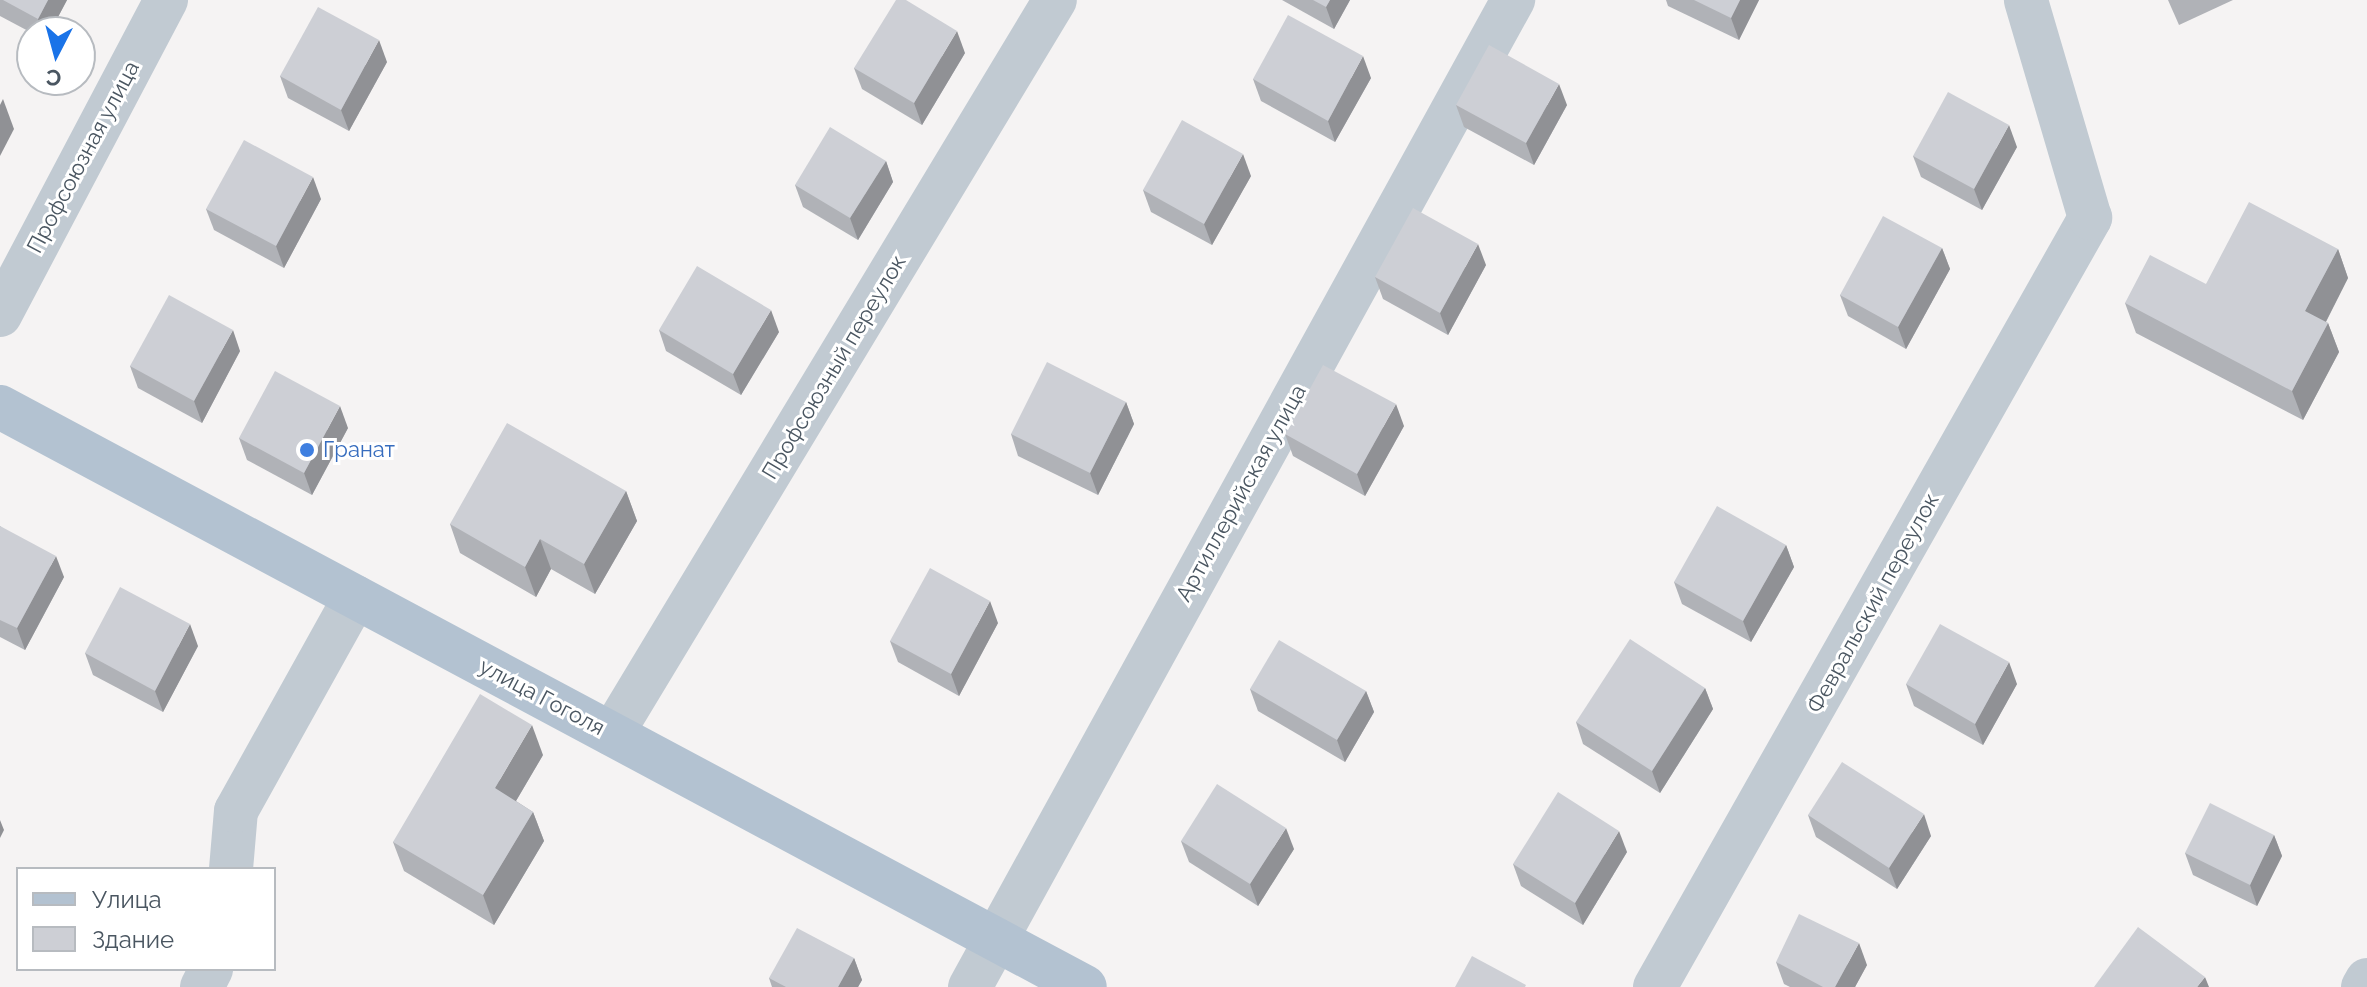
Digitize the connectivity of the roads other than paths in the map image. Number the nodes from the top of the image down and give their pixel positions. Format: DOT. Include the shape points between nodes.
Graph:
graph roads {
  1 [pos="166,0"];
  2 [pos="1055,0"];
  3 [pos="1513,0"];
  4 [pos="2026,0"];
  5 [pos="0,315"];
  6 [pos="0,407"];
  7 [pos="355,597"];
  8 [pos="612,734"];
  9 [pos="231,867"];
  10 [pos="996,939"];
  11 [pos="2367,980"];
  12 [pos="970,987"];
  13 [pos="1085,987"];
  14 [pos="1655,987"];
  15 [pos="2363,987"];
  1 -- 5 [label="street, Профсоюзная улица"];
  2 -- 8 [label="street, Профсоюзный переулок"];
  3 -- 10 [label="street, Артиллерийская улица"];
  4 -- 14 [label="street, Февральский переулок" via="2090,218"];
  6 -- 7 [label="main road, улица Гоголя"];
  7 -- 8 [label="main road, улица Гоголя"];
  7 -- 9 [label="street" via="236,811"];
  8 -- 10 [label="main road, улица Гоголя"];
  10 -- 12 [label="street, Артиллерийская улица"];
  10 -- 13 [label="main road, улица Гоголя"];
  11 -- 15 [label="street"];
}
